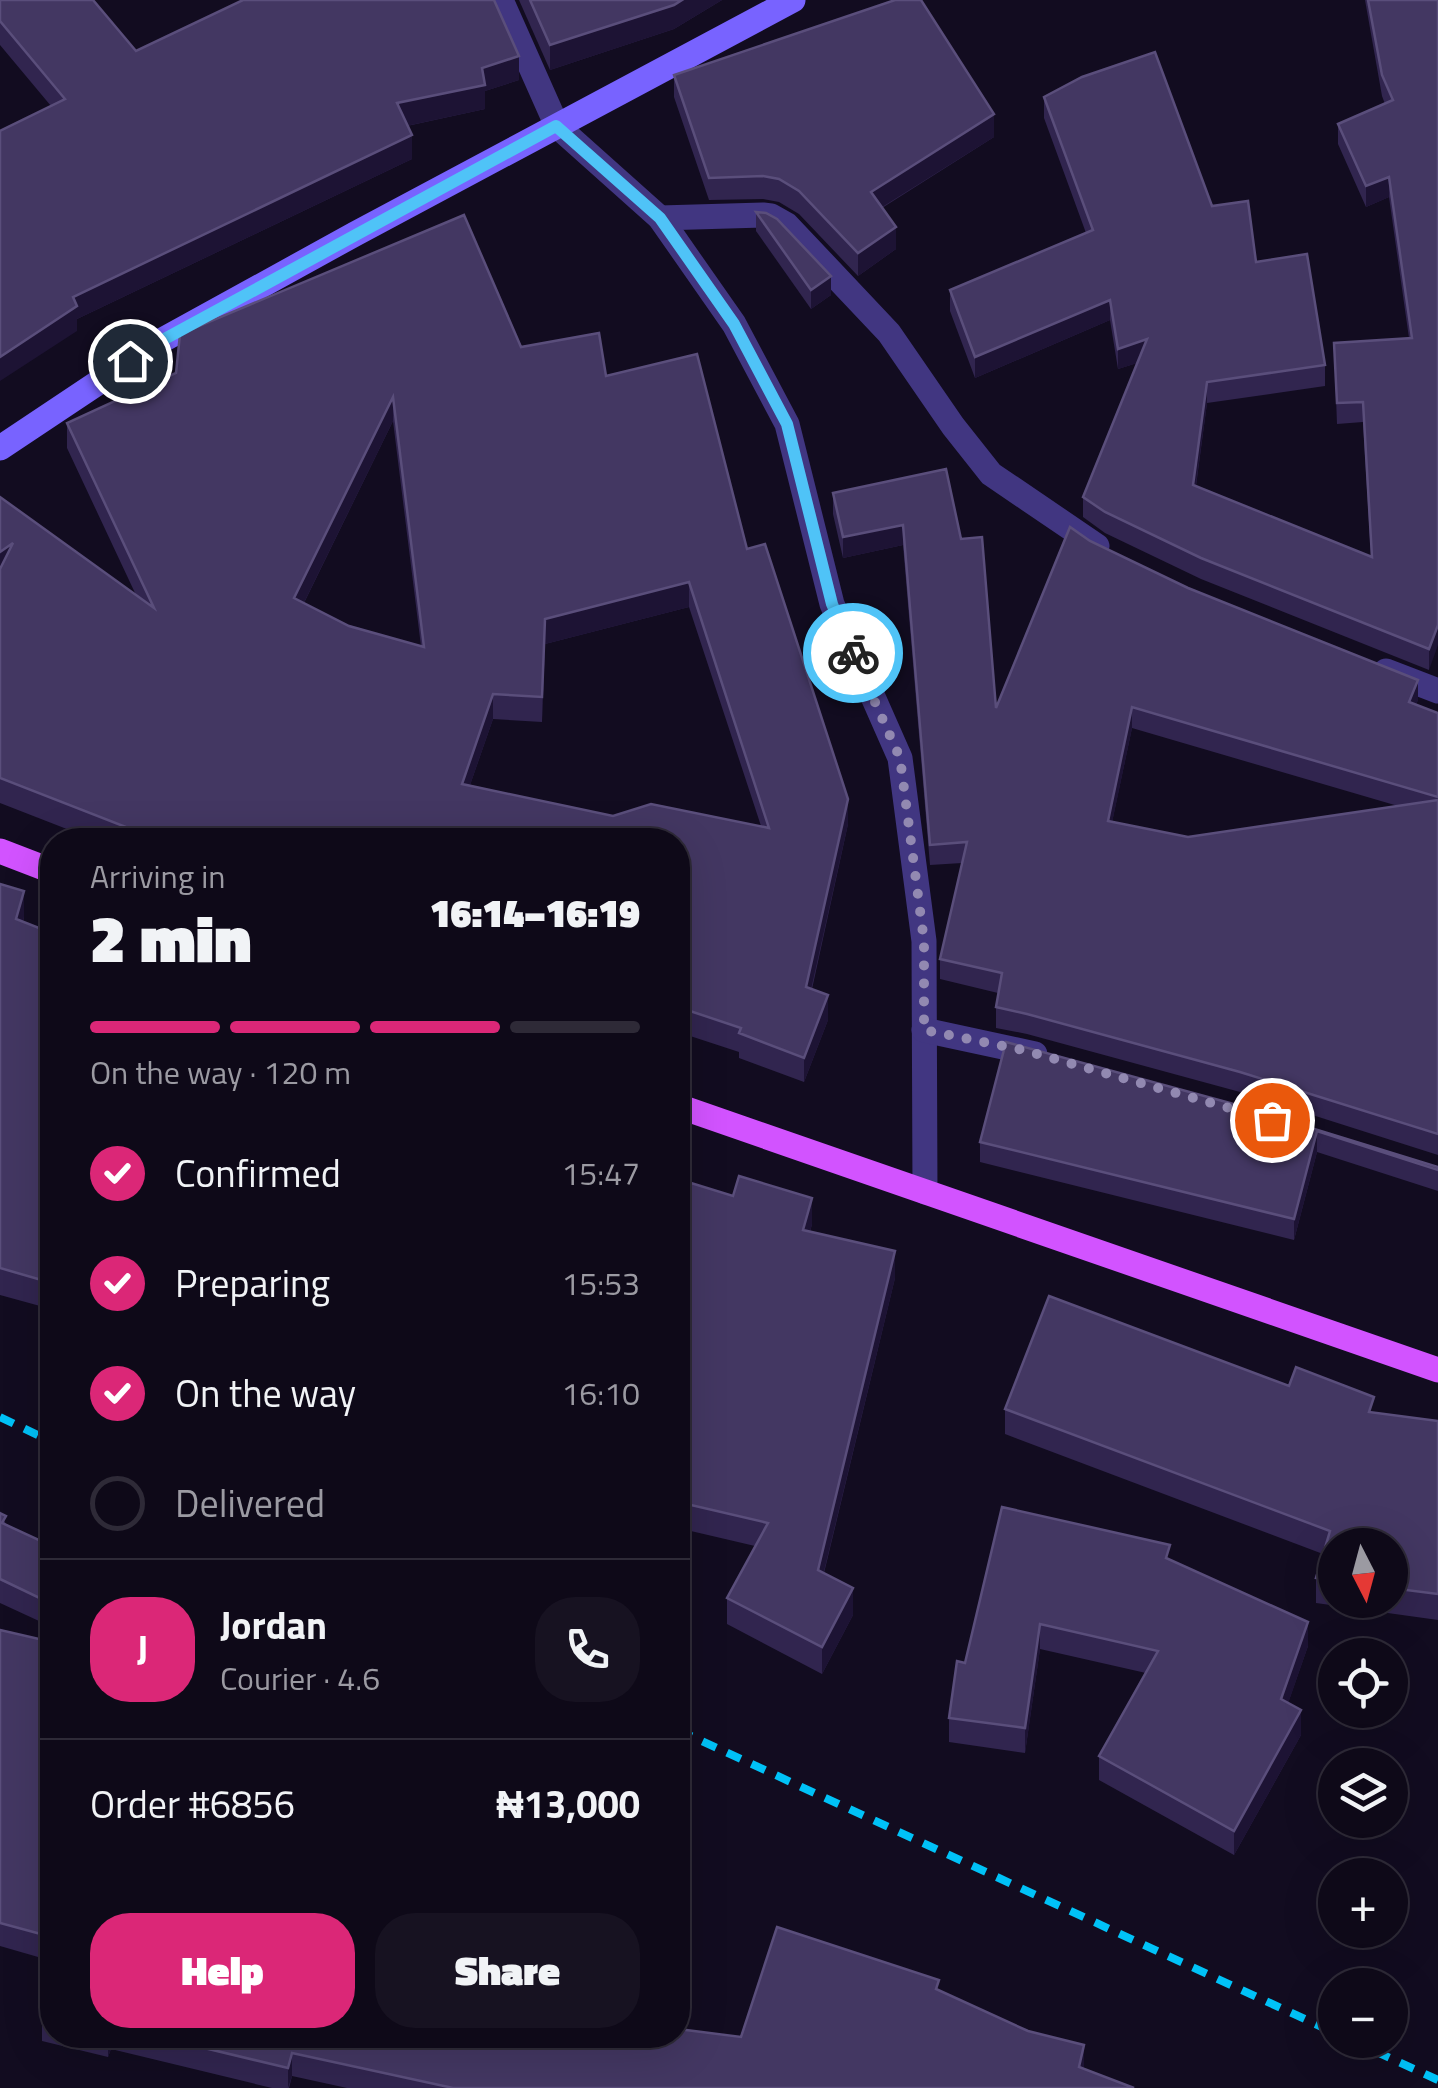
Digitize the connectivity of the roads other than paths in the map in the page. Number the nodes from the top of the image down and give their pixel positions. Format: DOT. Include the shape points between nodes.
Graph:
graph roads {
  1 [pos="501,0"];
  2 [pos="793,0"];
  3 [pos="556,126"];
  4 [pos="660,218"];
  5 [pos="0,448"];
  6 [pos="1114,554"];
  7 [pos="1368,664"];
  8 [pos="1438,691"];
  9 [pos="0,851"];
  10 [pos="40,867"];
  11 [pos="924,1030"];
  12 [pos="1062,1061"];
  13 [pos="690,1110"];
  14 [pos="925,1192"];
  15 [pos="1438,1370"];
  1 -- 3 [label="street"];
  2 -- 3 [label="street"];
  3 -- 4 [label="street"];
  3 -- 5 [label="street" via="159,342"];
  4 -- 6 [label="street" via="763,215 787,226 889,333 991,474"];
  4 -- 11 [label="street" via="734,324 787,424 832,604 900,758 924,941"];
  7 -- 8 [label="street"];
  9 -- 10 [label="main road"];
  11 -- 12 [label="street"];
  11 -- 14 [label="street"];
  13 -- 14 [label="main road"];
  14 -- 15 [label="main road"];
}
